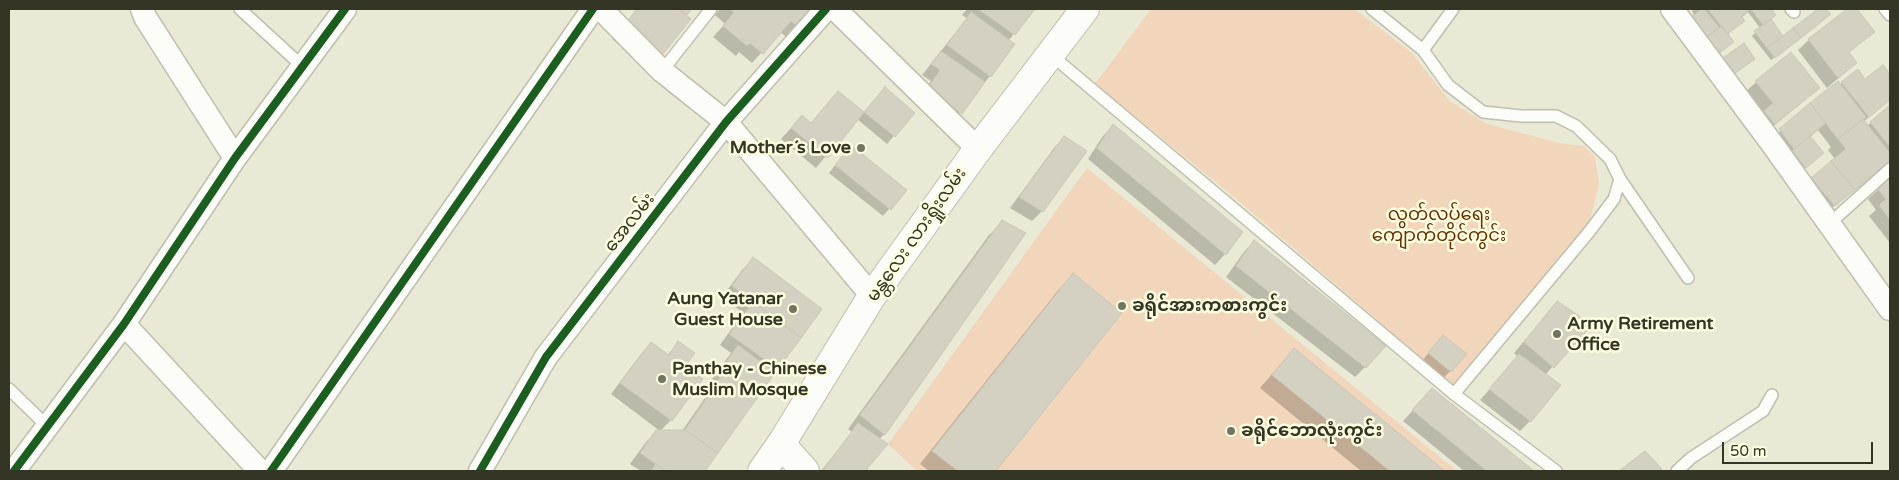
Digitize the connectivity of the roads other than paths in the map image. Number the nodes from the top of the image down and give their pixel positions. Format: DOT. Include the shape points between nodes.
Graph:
graph roads {
  1 [pos="142,9"];
  2 [pos="240,9"];
  3 [pos="344,9"];
  4 [pos="593,9"];
  5 [pos="601,9"];
  6 [pos="711,9"];
  7 [pos="826,9"];
  8 [pos="835,9"];
  9 [pos="1085,9"];
  10 [pos="1372,9"];
  11 [pos="1453,9"];
  12 [pos="1672,9"];
  13 [pos="1885,9"];
  14 [pos="1890,15"];
  15 [pos="1423,50"];
  16 [pos="1050,54"];
  17 [pos="302,66"];
  18 [pos="662,71"];
  19 [pos="726,122"];
  20 [pos="978,149"];
  21 [pos="235,158"];
  22 [pos="1890,169"];
  23 [pos="1620,179"];
  24 [pos="1829,224"];
  25 [pos="1688,278"];
  26 [pos="872,296"];
  27 [pos="1890,309"];
  28 [pos="124,324"];
  29 [pos="9,390"];
  30 [pos="1454,394"];
  31 [pos="1772,395"];
  32 [pos="48,427"];
  33 [pos="781,444"];
  34 [pos="14,471"];
  35 [pos="260,471"];
  36 [pos="271,471"];
  37 [pos="480,471"];
  38 [pos="762,471"];
  39 [pos="805,471"];
  40 [pos="1556,471"];
  41 [pos="1677,471"];
  1 -- 21 [label="street"];
  2 -- 17 [label="lane"];
  3 -- 17 [label="street"];
  4 -- 36 [label="street"];
  5 -- 18 [label="street"];
  6 -- 18 [label="lane"];
  7 -- 19 [label="street, အေလမ်း"];
  8 -- 20 [label="street"];
  9 -- 16 [label="main road, မန္တလေး လားရှိုးလမ်း"];
  10 -- 15 [label="lane"];
  11 -- 15 [label="lane"];
  12 -- 24 [label="street"];
  13 -- 14 [label="lane"];
  15 -- 23 [label="lane" via="1448,85 1483,112 1556,116 1576,126 1610,159"];
  16 -- 20 [label="main road, မန္တလေး လားရှိုးလမ်း"];
  16 -- 30 [label="lane"];
  17 -- 21 [label="street"];
  18 -- 19 [label="street"];
  19 -- 26 [label="street"];
  19 -- 37 [label="street, အေလမ်း" via="546,357"];
  20 -- 26 [label="main road, မန္တလေး လားရှိုးလမ်း"];
  21 -- 28 [label="street"];
  22 -- 24 [label="lane"];
  23 -- 25 [label="lane"];
  23 -- 30 [label="lane" via="1614,199"];
  24 -- 27 [label="street"];
  26 -- 33 [label="main road, မန္တလေး လားရှိုးလမ်း"];
  28 -- 32 [label="street"];
  28 -- 35 [label="street"];
  29 -- 32 [label="lane"];
  30 -- 40 [label="lane"];
  31 -- 41 [label="lane" via="1763,411 1691,458"];
  32 -- 34 [label="street"];
  33 -- 38 [label="main road, မန္တလေး လားရှိုးလမ်း"];
  33 -- 39 [label="main road"];
}
